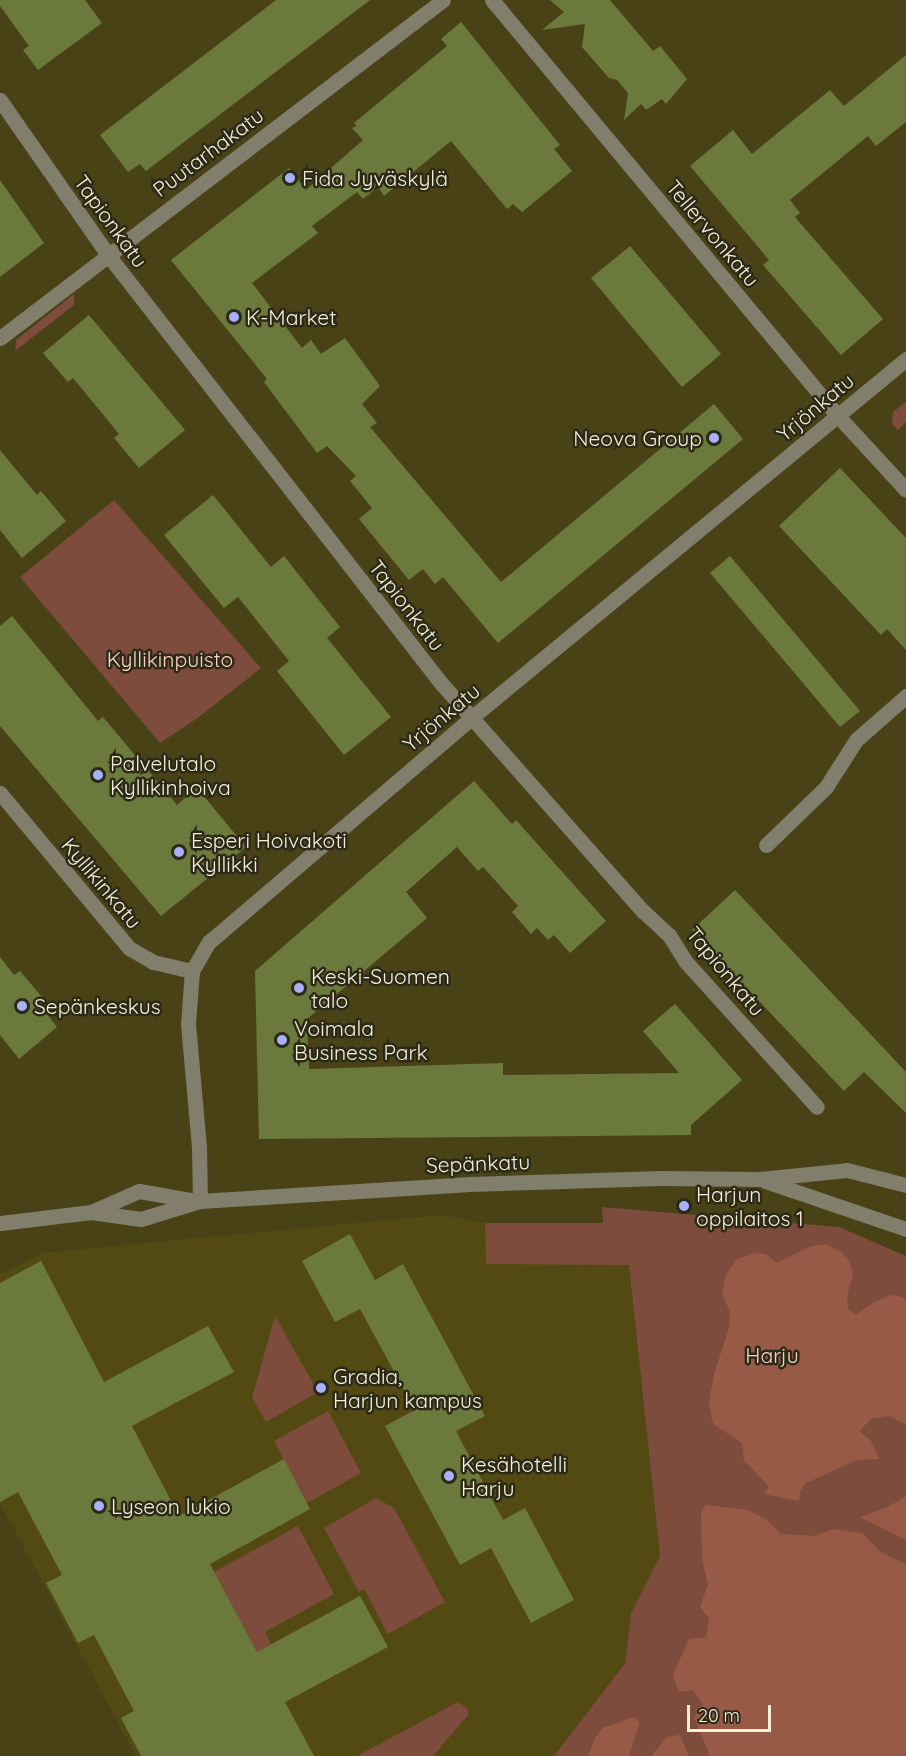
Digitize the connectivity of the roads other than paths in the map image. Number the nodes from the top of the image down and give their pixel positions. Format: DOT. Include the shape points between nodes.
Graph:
graph roads {
  1 [pos="443,0"];
  2 [pos="492,0"];
  3 [pos="0,100"];
  4 [pos="108,255"];
  5 [pos="0,338"];
  6 [pos="906,358"];
  7 [pos="838,416"];
  8 [pos="906,490"];
  9 [pos="906,696"];
  10 [pos="471,718"];
  11 [pos="0,793"];
  12 [pos="766,845"];
  13 [pos="192,971"];
  14 [pos="817,1107"];
  15 [pos="759,1179"];
  16 [pos="906,1185"];
  17 [pos="200,1201"];
  18 [pos="91,1212"];
  19 [pos="0,1223"];
  20 [pos="906,1228"];
  1 -- 4 [label="street, Puutarhakatu"];
  2 -- 7 [label="street, Tellervonkatu"];
  3 -- 4 [label="street, Tapionkatu"];
  4 -- 5 [label="street, Puutarhakatu"];
  4 -- 10 [label="street, Tapionkatu"];
  6 -- 7 [label="street, Yrjönkatu"];
  7 -- 8 [label="street, Tellervonkatu"];
  7 -- 10 [label="street, Yrjönkatu"];
  9 -- 12 [label="street" via="856,740 826,787"];
  10 -- 13 [label="street, Yrjönkatu" via="209,942"];
  10 -- 14 [label="street, Tapionkatu" via="643,911 669,935 686,962"];
  11 -- 13 [label="street, Kyllikinkatu" via="129,948 153,962"];
  13 -- 17 [label="street, Yrjönkatu" via="188,1024"];
  15 -- 16 [label="street, Sepänkatu" via="847,1170"];
  15 -- 17 [label="street, Sepänkatu" via="470,1184"];
  15 -- 20 [label="street, Sepänkatu"];
  17 -- 18 [label="street, Sepänkatu" via="141,1219"];
  17 -- 18 [label="street, Sepänkatu" via="139,1191"];
  18 -- 19 [label="street, Sepänkatu"];
}
